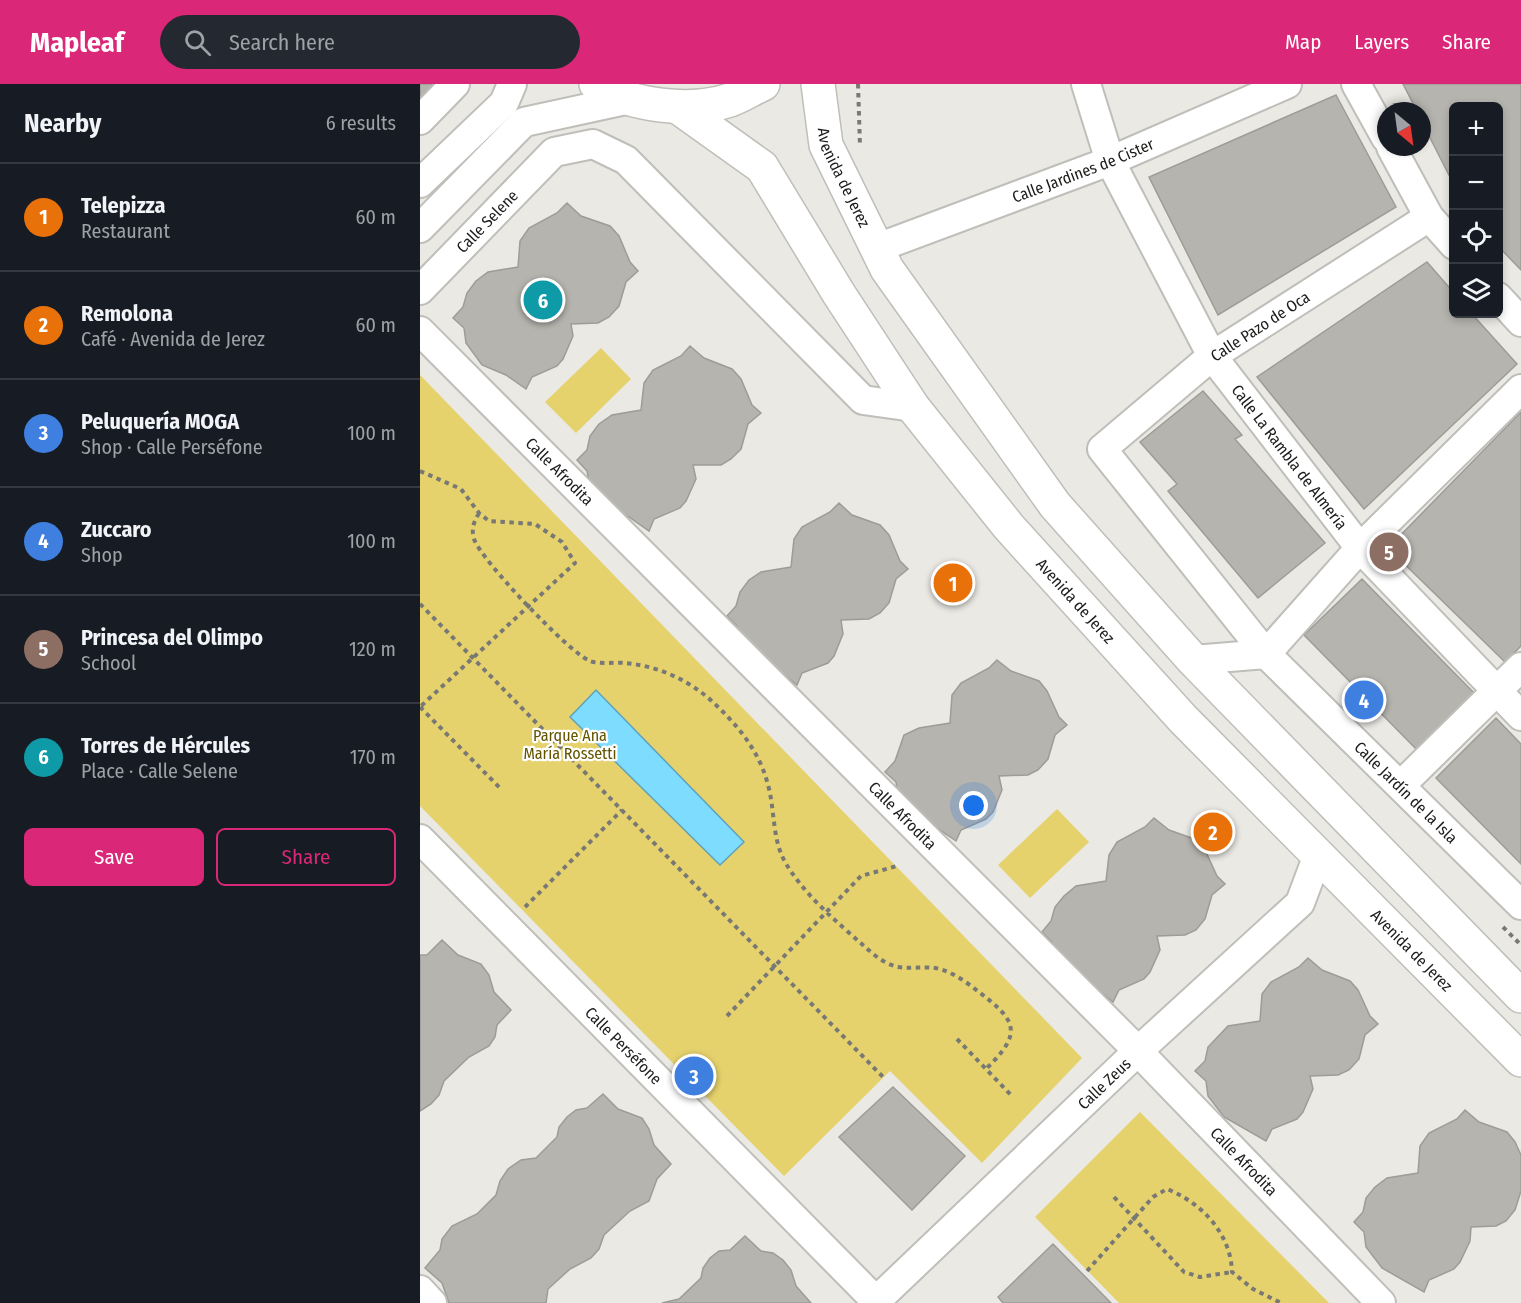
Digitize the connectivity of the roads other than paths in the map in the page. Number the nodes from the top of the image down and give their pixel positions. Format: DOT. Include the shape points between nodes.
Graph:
graph roads {
  1 [pos="454,84"];
  2 [pos="512,84"];
  3 [pos="596,84"];
  4 [pos="764,84"];
  5 [pos="818,84"];
  6 [pos="1086,84"];
  7 [pos="1287,84"];
  8 [pos="1356,84"];
  9 [pos="630,99"];
  10 [pos="678,107"];
  11 [pos="420,120"];
  12 [pos="1377,122"];
  13 [pos="1396,156"];
  14 [pos="1110,161"];
  15 [pos="420,183"];
  16 [pos="1429,217"];
  17 [pos="420,228"];
  18 [pos="1449,239"];
  19 [pos="877,248"];
  20 [pos="420,290"];
  21 [pos="1503,302"];
  22 [pos="1521,322"];
  23 [pos="420,331"];
  24 [pos="1212,356"];
  25 [pos="1521,389"];
  26 [pos="913,407"];
  27 [pos="1102,449"];
  28 [pos="1360,548"];
  29 [pos="1266,654"];
  30 [pos="1192,660"];
  31 [pos="1521,667"];
  32 [pos="1497,691"];
  33 [pos="1521,716"];
  34 [pos="1401,785"];
  35 [pos="420,839"];
  36 [pos="1318,855"];
  37 [pos="1521,905"];
  38 [pos="1521,996"];
  39 [pos="1138,1051"];
  40 [pos="1521,1060"];
  41 [pos="420,1290"];
  42 [pos="876,1302"];
  43 [pos="432,1303"];
  44 [pos="1381,1303"];
  1 -- 11 [label="street"];
  2 -- 15 [label="street" via="504,104"];
  3 -- 9 [label="main road"];
  4 -- 10 [label="main road" via="729,100"];
  5 -- 19 [label="main road, Avenida de Jerez" via="826,145"];
  6 -- 14 [label="street, Calle La Rambla de Almería"];
  7 -- 14 [label="street, Calle Jardines de Cister"];
  8 -- 12 [label="street"];
  9 -- 10 [label="main road"];
  9 -- 17 [label="street" via="524,122"];
  10 -- 26 [label="main road, Avenida de Jerez" via="762,167"];
  13 -- 16 [label="street"];
  14 -- 19 [label="street, Calle Jardines de Cister"];
  14 -- 24 [label="street, Calle La Rambla de Almería"];
  16 -- 18 [label="street"];
  16 -- 24 [label="street, Calle Pazo de Oca"];
  19 -- 30 [label="main road, Avenida de Jerez" via="887,269 1055,505"];
  20 -- 26 [label="street, Calle Selene" via="554,152 593,144 626,160 864,400"];
  21 -- 22 [label="street"];
  23 -- 39 [label="street, Calle Afrodita"];
  24 -- 27 [label="street, Calle Pazo de Oca"];
  24 -- 28 [label="street, Calle La Rambla de Almería"];
  25 -- 28 [label="street"];
  26 -- 36 [label="main road, Avenida de Jerez" via="1009,527 1183,719"];
  27 -- 29 [label="street, Calle Jardín de la Isla"];
  28 -- 29 [label="street"];
  28 -- 32 [label="street, Calle La Rambla de Almería"];
  29 -- 30 [label="street"];
  29 -- 34 [label="street, Calle Jardín de la Isla"];
  30 -- 38 [label="main road, Avenida de Jerez"];
  31 -- 32 [label="street"];
  32 -- 33 [label="street, Calle La Rambla de Almería"];
  32 -- 34 [label="street"];
  34 -- 37 [label="street, Calle Jardín de la Isla"];
  35 -- 42 [label="street, Calle Perséfone"];
  36 -- 39 [label="street, Calle Zeus" via="1300,903"];
  36 -- 40 [label="main road, Avenida de Jerez"];
  39 -- 42 [label="street, Calle Zeus"];
  39 -- 44 [label="street, Calle Afrodita"];
  41 -- 43 [label="street"];
}
